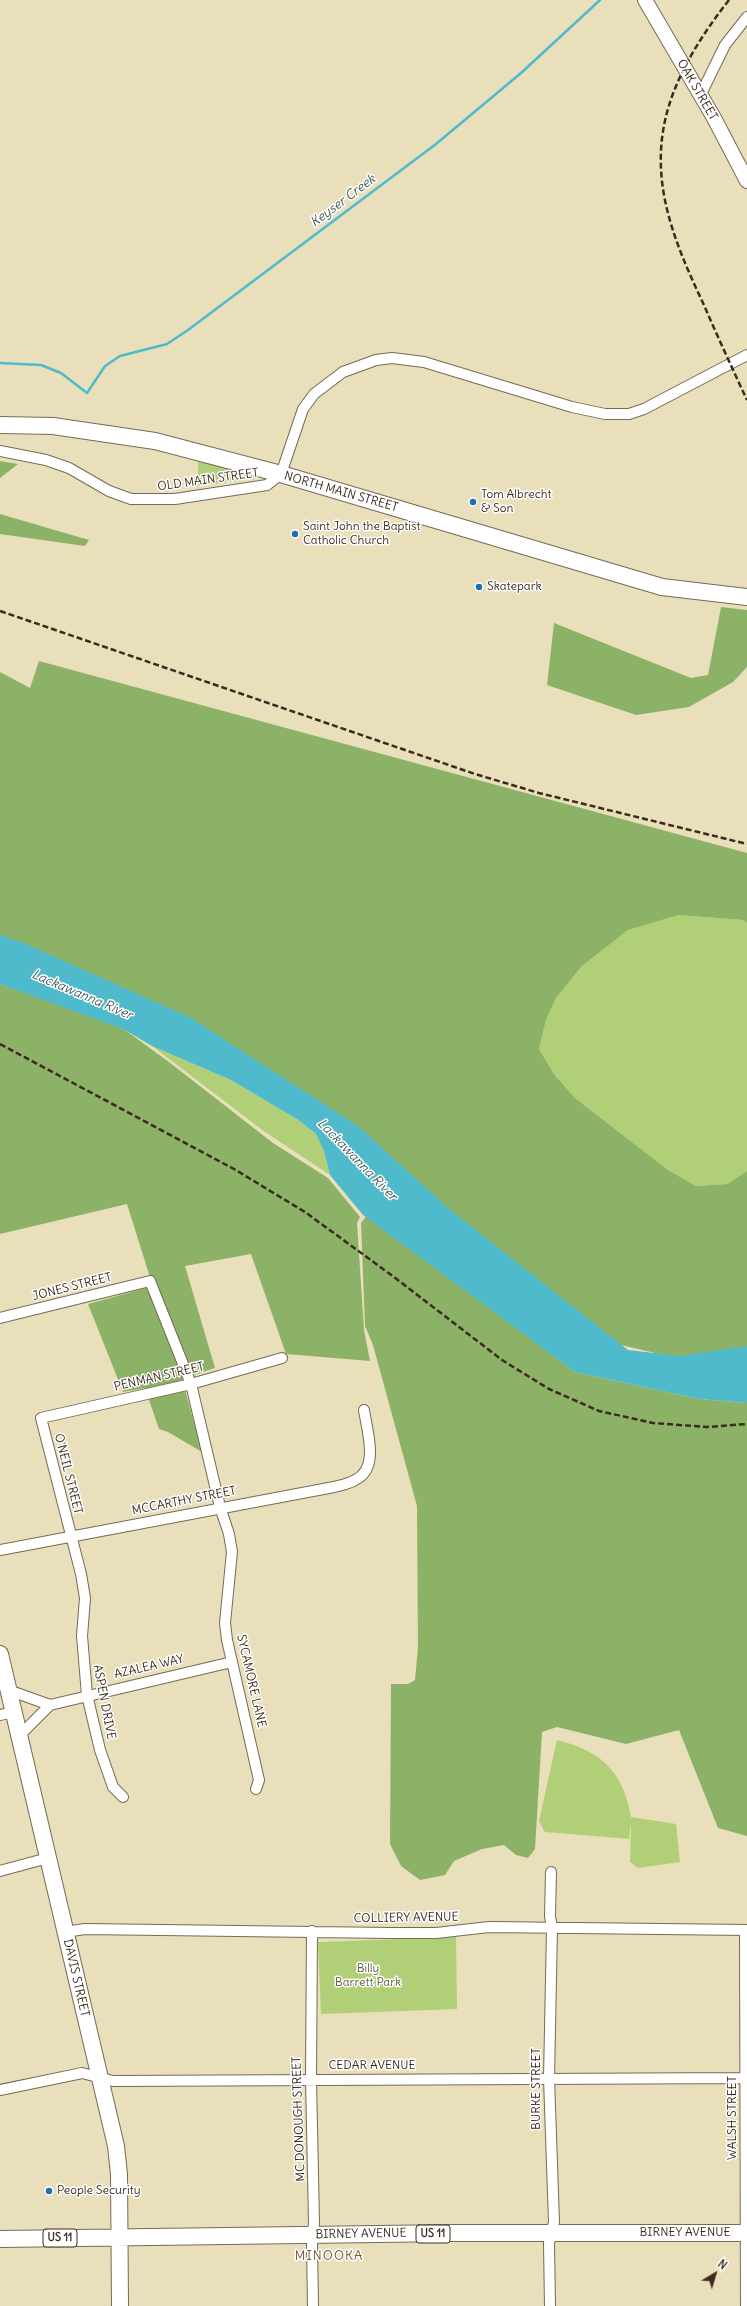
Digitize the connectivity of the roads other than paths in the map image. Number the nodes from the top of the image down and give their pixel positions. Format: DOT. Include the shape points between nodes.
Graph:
graph roads {
  1 [pos="645,0"];
  2 [pos="747,17"];
  3 [pos="701,94"];
  4 [pos="747,180"];
  5 [pos="747,355"];
  6 [pos="0,425"];
  7 [pos="0,451"];
  8 [pos="281,474"];
  9 [pos="747,597"];
  10 [pos="0,1318"];
  11 [pos="282,1358"];
  12 [pos="191,1384"];
  13 [pos="364,1410"];
  14 [pos="41,1418"];
  15 [pos="220,1507"];
  16 [pos="70,1536"];
  17 [pos="0,1550"];
  18 [pos="0,1654"];
  19 [pos="232,1662"];
  20 [pos="8,1690"];
  21 [pos="87,1695"];
  22 [pos="50,1705"];
  23 [pos="7,1714"];
  24 [pos="19,1736"];
  25 [pos="256,1789"];
  26 [pos="123,1797"];
  27 [pos="48,1858"];
  28 [pos="0,1870"];
  29 [pos="551,1872"];
  30 [pos="552,1928"];
  31 [pos="746,1930"];
  32 [pos="312,1931"];
  33 [pos="65,1932"];
  34 [pos="101,2078"];
  35 [pos="549,2078"];
  36 [pos="746,2078"];
  37 [pos="311,2079"];
  38 [pos="0,2090"];
  39 [pos="551,2233"];
  40 [pos="746,2233"];
  41 [pos="313,2235"];
  42 [pos="119,2237"];
  43 [pos="0,2239"];
  44 [pos="120,2306"];
  45 [pos="313,2306"];
  46 [pos="550,2306"];
  47 [pos="746,2306"];
  1 -- 3 [label="street, OAK STREET"];
  2 -- 3 [label="street" via="725,45"];
  3 -- 4 [label="street, OAK STREET"];
  5 -- 8 [label="street" via="644,409 629,414 605,414 572,407 424,362 392,358 376,360 343,372 314,394 303,409"];
  6 -- 8 [label="main road, NORTH MAIN STREET" via="53,426 155,441"];
  7 -- 8 [label="street, OLD MAIN STREET" via="46,460 69,468 109,491 131,499 175,498 267,485"];
  8 -- 9 [label="main road, NORTH MAIN STREET" via="662,587"];
  10 -- 12 [label="street, JONES STREET" via="150,1281"];
  11 -- 12 [label="street, PENMAN STREET"];
  12 -- 14 [label="street, PENMAN STREET"];
  12 -- 15 [label="street"];
  13 -- 15 [label="street, MCCARTHY STREET" via="370,1458 368,1469 356,1480 334,1487"];
  14 -- 16 [label="street, O'NEIL STREET"];
  15 -- 16 [label="street, MCCARTHY STREET"];
  15 -- 19 [label="street, SYCAMORE LANE" via="230,1534 232,1552 225,1623"];
  16 -- 17 [label="street, MCCARTHY STREET"];
  16 -- 21 [label="street, ASPEN DRIVE" via="85,1598 82,1636"];
  18 -- 20 [label="main road, DAVIS STREET"];
  19 -- 21 [label="street, AZALEA WAY"];
  19 -- 25 [label="street, SYCAMORE LANE" via="259,1780"];
  20 -- 22 [label="street"];
  20 -- 23 [label="main road, DAVIS STREET"];
  21 -- 22 [label="street, AZALEA WAY"];
  21 -- 26 [label="street, ASPEN DRIVE" via="100,1750 113,1787"];
  22 -- 24 [label="street, AZALEA WAY"];
  23 -- 24 [label="main road, DAVIS STREET"];
  24 -- 27 [label="main road, DAVIS STREET"];
  27 -- 28 [label="street"];
  27 -- 33 [label="main road, DAVIS STREET"];
  29 -- 30 [label="street, BURKE STREET"];
  30 -- 31 [label="street, COLLIERY AVENUE"];
  30 -- 32 [label="street, COLLIERY AVENUE" via="489,1927 436,1932"];
  30 -- 35 [label="street, BURKE STREET"];
  31 -- 36 [label="street, WALSH STREET"];
  32 -- 33 [label="street, COLLIERY AVENUE" via="85,1929"];
  32 -- 37 [label="street, MC DONOUGH STREET"];
  33 -- 34 [label="main road, DAVIS STREET"];
  34 -- 37 [label="street, CEDAR AVENUE" via="112,2081"];
  34 -- 38 [label="street, CEDAR AVENUE" via="82,2072"];
  34 -- 42 [label="main road, DAVIS STREET" via="118,2160"];
  35 -- 36 [label="street, CEDAR AVENUE"];
  35 -- 37 [label="street, CEDAR AVENUE"];
  35 -- 39 [label="street, BURKE STREET" via="554,2222"];
  36 -- 40 [label="street, WALSH STREET"];
  37 -- 41 [label="street, MC DONOUGH STREET" via="314,2154"];
  39 -- 40 [label="main road, BIRNEY AVENUE / US 11"];
  39 -- 41 [label="main road, BIRNEY AVENUE / US 11"];
  39 -- 46 [label="street, BURKE STREET"];
  40 -- 47 [label="street, WALSH STREET"];
  41 -- 42 [label="main road, BIRNEY AVENUE / US 11"];
  41 -- 45 [label="street, MC DONOUGH STREET"];
  42 -- 43 [label="main road, BIRNEY AVENUE / US 11"];
  42 -- 44 [label="main road, DAVIS STREET"];
}
